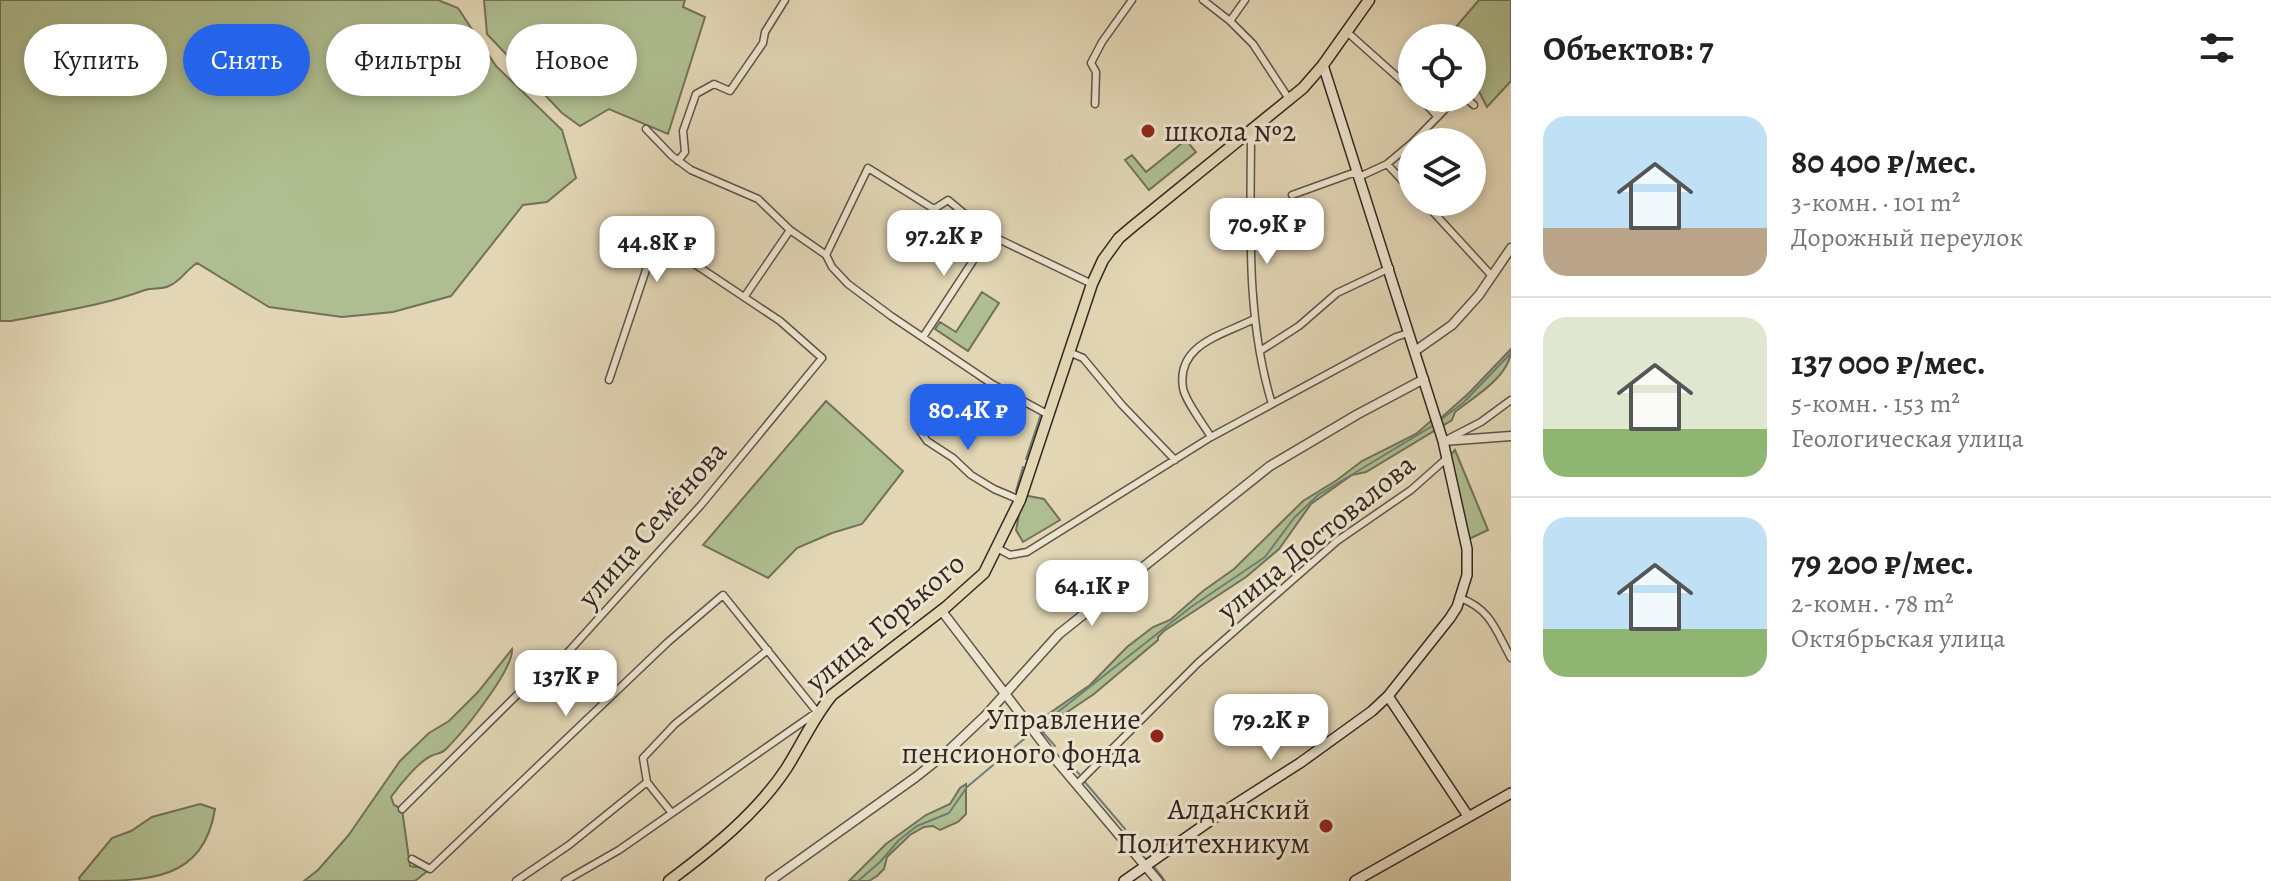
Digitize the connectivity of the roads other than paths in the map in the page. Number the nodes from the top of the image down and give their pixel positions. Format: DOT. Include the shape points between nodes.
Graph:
graph roads {
  1 [pos="785,0"];
  2 [pos="1132,0"];
  3 [pos="1203,0"];
  4 [pos="1245,0"];
  5 [pos="1369,0"];
  6 [pos="1230,21"];
  7 [pos="1347,32"];
  8 [pos="1323,65"];
  9 [pos="1398,78"];
  10 [pos="1290,99"];
  11 [pos="1095,104"];
  12 [pos="1433,112"];
  13 [pos="1441,112"];
  14 [pos="1437,116"];
  15 [pos="1425,128"];
  16 [pos="646,129"];
  17 [pos="1251,130"];
  18 [pos="1398,154"];
  19 [pos="678,161"];
  20 [pos="1387,164"];
  21 [pos="1361,176"];
  22 [pos="1398,176"];
  23 [pos="1292,195"];
  24 [pos="1437,216"];
  25 [pos="790,230"];
  26 [pos="990,235"];
  27 [pos="1511,248"];
  28 [pos="826,255"];
  29 [pos="1390,268"];
  30 [pos="1491,275"];
  31 [pos="1092,284"];
  32 [pos="745,296"];
  33 [pos="1254,319"];
  34 [pos="1408,333"];
  35 [pos="923,337"];
  36 [pos="1260,351"];
  37 [pos="1415,351"];
  38 [pos="1069,352"];
  39 [pos="1424,379"];
  40 [pos="609,380"];
  41 [pos="923,396"];
  42 [pos="1511,400"];
  43 [pos="1272,404"];
  44 [pos="1047,414"];
  45 [pos="1442,436"];
  46 [pos="1511,436"];
  47 [pos="1211,437"];
  48 [pos="1446,459"];
  49 [pos="1175,460"];
  50 [pos="1020,500"];
  51 [pos="997,548"];
  52 [pos="1460,598"];
  53 [pos="941,610"];
  54 [pos="768,650"];
  55 [pos="1511,658"];
  56 [pos="1005,693"];
  57 [pos="1388,696"];
  58 [pos="817,712"];
  59 [pos="647,782"];
  60 [pos="1077,784"];
  61 [pos="1511,793"];
  62 [pos="402,809"];
  63 [pos="671,812"];
  64 [pos="1468,816"];
  65 [pos="412,859"];
  66 [pos="1147,866"];
  67 [pos="516,881"];
  68 [pos="565,881"];
  69 [pos="669,881"];
  70 [pos="770,881"];
  71 [pos="1124,881"];
  72 [pos="1158,881"];
  73 [pos="1355,881"];
  1 -- 19 [label="street" via="730,91 714,84 696,94 683,131 685,152"];
  2 -- 11 [label="street" via="1091,63 1096,72"];
  3 -- 6 [label="street"];
  4 -- 6 [label="street"];
  5 -- 7 [label="main road"];
  6 -- 10 [label="street" via="1253,44"];
  7 -- 8 [label="main road"];
  7 -- 9 [label="street"];
  8 -- 10 [label="main road"];
  8 -- 21 [label="main road"];
  10 -- 17 [label="main road"];
  12 -- 14 [label="street"];
  13 -- 14 [label="street"];
  14 -- 15 [label="street"];
  16 -- 19 [label="street"];
  17 -- 31 [label="main road" via="1119,238"];
  17 -- 33 [label="street"];
  18 -- 20 [label="street"];
  19 -- 25 [label="street" via="758,199"];
  20 -- 21 [label="street"];
  20 -- 22 [label="street"];
  21 -- 23 [label="street" via="1353,173"];
  21 -- 29 [label="main road"];
  24 -- 30 [label="street"];
  25 -- 28 [label="street"];
  25 -- 32 [label="street"];
  26 -- 28 [label="street" via="948,200 934,209 868,168"];
  26 -- 31 [label="street"];
  26 -- 35 [label="street"];
  27 -- 30 [label="street"];
  28 -- 35 [label="street" via="848,284"];
  29 -- 34 [label="main road"];
  29 -- 36 [label="street" via="1337,293"];
  30 -- 37 [label="street" via="1452,325"];
  31 -- 38 [label="main road"];
  32 -- 40 [label="street" via="681,255 660,250 651,255"];
  32 -- 62 [label="street, улица Семёнова" via="822,358 701,505 570,650 537,684 524,688"];
  33 -- 36 [label="street"];
  33 -- 47 [label="street" via="1203,343 1184,364 1183,390"];
  34 -- 37 [label="main road"];
  34 -- 43 [label="street, улица Горького"];
  35 -- 44 [label="street"];
  36 -- 43 [label="street"];
  37 -- 39 [label="main road"];
  38 -- 44 [label="main road"];
  38 -- 49 [label="street" via="1083,358"];
  39 -- 45 [label="main road"];
  39 -- 56 [label="street" via="1270,466 1059,634"];
  41 -- 50 [label="street" via="918,428 927,441 971,475"];
  42 -- 45 [label="street, улица Достовалова" via="1481,422"];
  43 -- 47 [label="street, улица Горького"];
  44 -- 50 [label="main road"];
  45 -- 46 [label="street"];
  45 -- 48 [label="main road"];
  47 -- 49 [label="street, улица Горького"];
  48 -- 52 [label="main road" via="1467,549"];
  48 -- 60 [label="street, улица Достовалова" via="1325,551 1198,663"];
  49 -- 51 [label="street, улица Горького" via="1027,552 1010,555"];
  50 -- 51 [label="main road"];
  51 -- 53 [label="main road, улица Горького" via="984,573"];
  52 -- 55 [label="street" via="1486,612"];
  52 -- 57 [label="main road"];
  53 -- 56 [label="street"];
  53 -- 58 [label="main road, улица Горького"];
  54 -- 58 [label="street"];
  54 -- 59 [label="street" via="675,724 643,758"];
  54 -- 65 [label="street" via="723,595 430,869"];
  56 -- 60 [label="street"];
  56 -- 70 [label="street" via="916,777"];
  57 -- 64 [label="main road"];
  57 -- 66 [label="main road" via="1300,763"];
  58 -- 63 [label="street, улица Горького"];
  58 -- 69 [label="main road" via="767,794"];
  59 -- 63 [label="street"];
  59 -- 67 [label="street"];
  60 -- 66 [label="street"];
  61 -- 64 [label="main road"];
  63 -- 68 [label="street, улица Горького"];
  64 -- 73 [label="main road"];
  66 -- 71 [label="main road"];
  66 -- 72 [label="street"];
}
